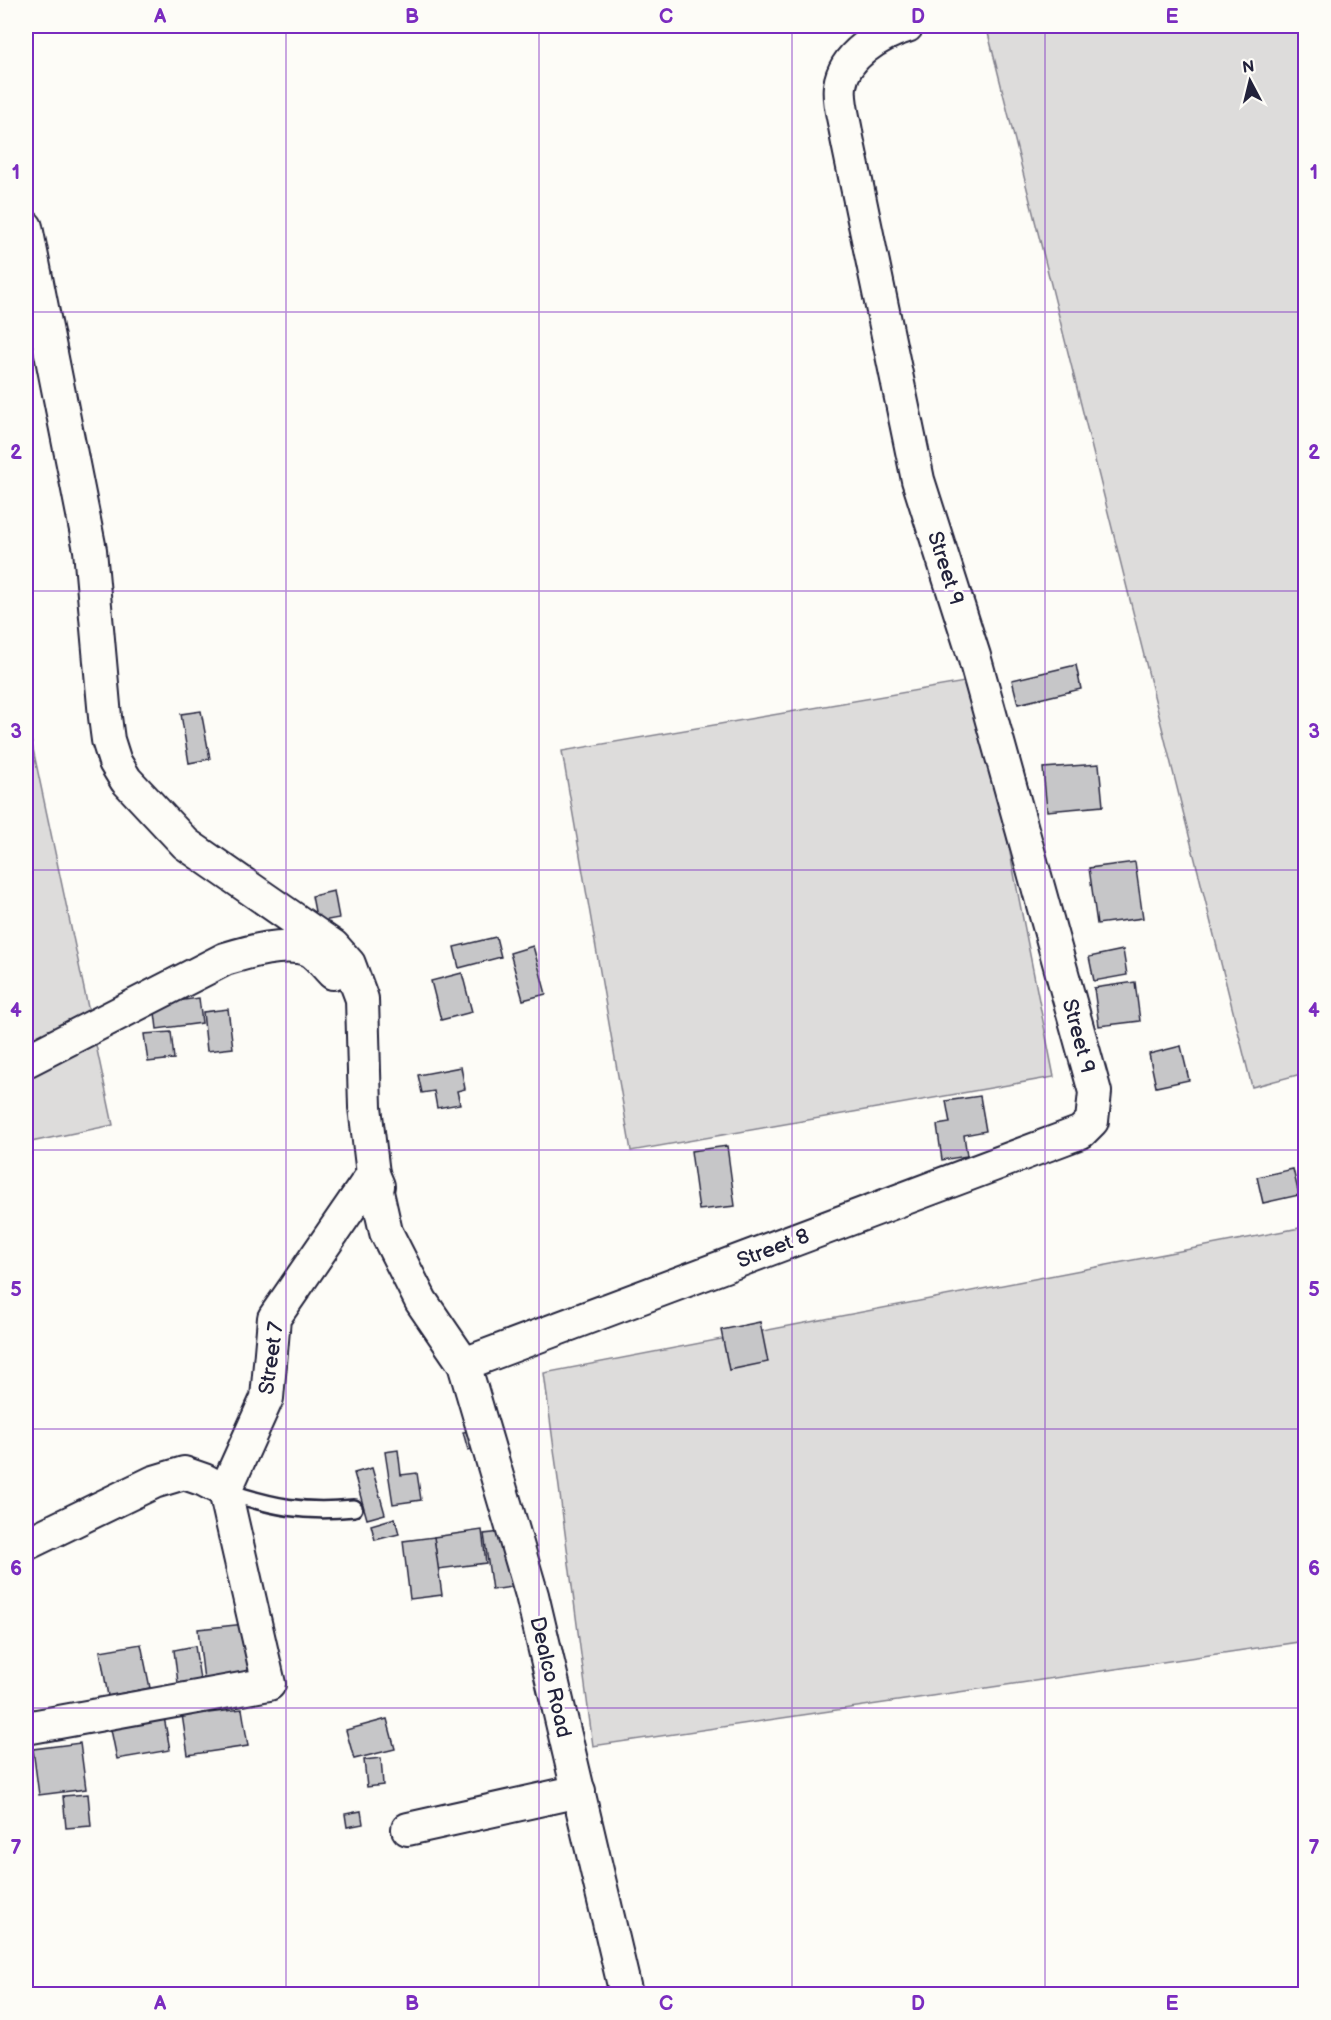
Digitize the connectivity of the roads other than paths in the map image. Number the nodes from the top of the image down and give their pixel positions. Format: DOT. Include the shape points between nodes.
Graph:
graph roads {
  1 [pos="907,26"];
  2 [pos="26,227"];
  3 [pos="362,999"];
  4 [pos="26,1061"];
  5 [pos="1081,1132"];
  6 [pos="373,1174"];
  7 [pos="464,1364"];
  8 [pos="225,1491"];
  9 [pos="354,1508"];
  10 [pos="26,1544"];
  11 [pos="26,1728"];
  12 [pos="579,1791"];
  13 [pos="408,1829"];
  14 [pos="627,1995"];
  1 -- 5 [label="street, Street 9" via="892,30 864,48 848,65 840,87 847,138 918,480 974,656 1095,1092 1092,1121"];
  2 -- 3 [label="street, Dealco Road" via="90,550 105,717 115,762 126,780 186,844 333,946 349,964"];
  3 -- 4 [label="street" via="309,950 255,949 225,958"];
  3 -- 6 [label="street, Dealco Road" via="365,1107"];
  5 -- 7 [label="street, Street 8"];
  6 -- 7 [label="street, Dealco Road" via="386,1232 416,1291"];
  6 -- 8 [label="street, Street 7" via="274,1318 267,1398"];
  7 -- 12 [label="street, Dealco Road" via="532,1595"];
  8 -- 9 [label="lane" via="291,1510"];
  8 -- 10 [label="street" via="184,1473 154,1482"];
  8 -- 11 [label="street" via="269,1684"];
  12 -- 13 [label="street"];
  12 -- 14 [label="street, Dealco Road"];
}
